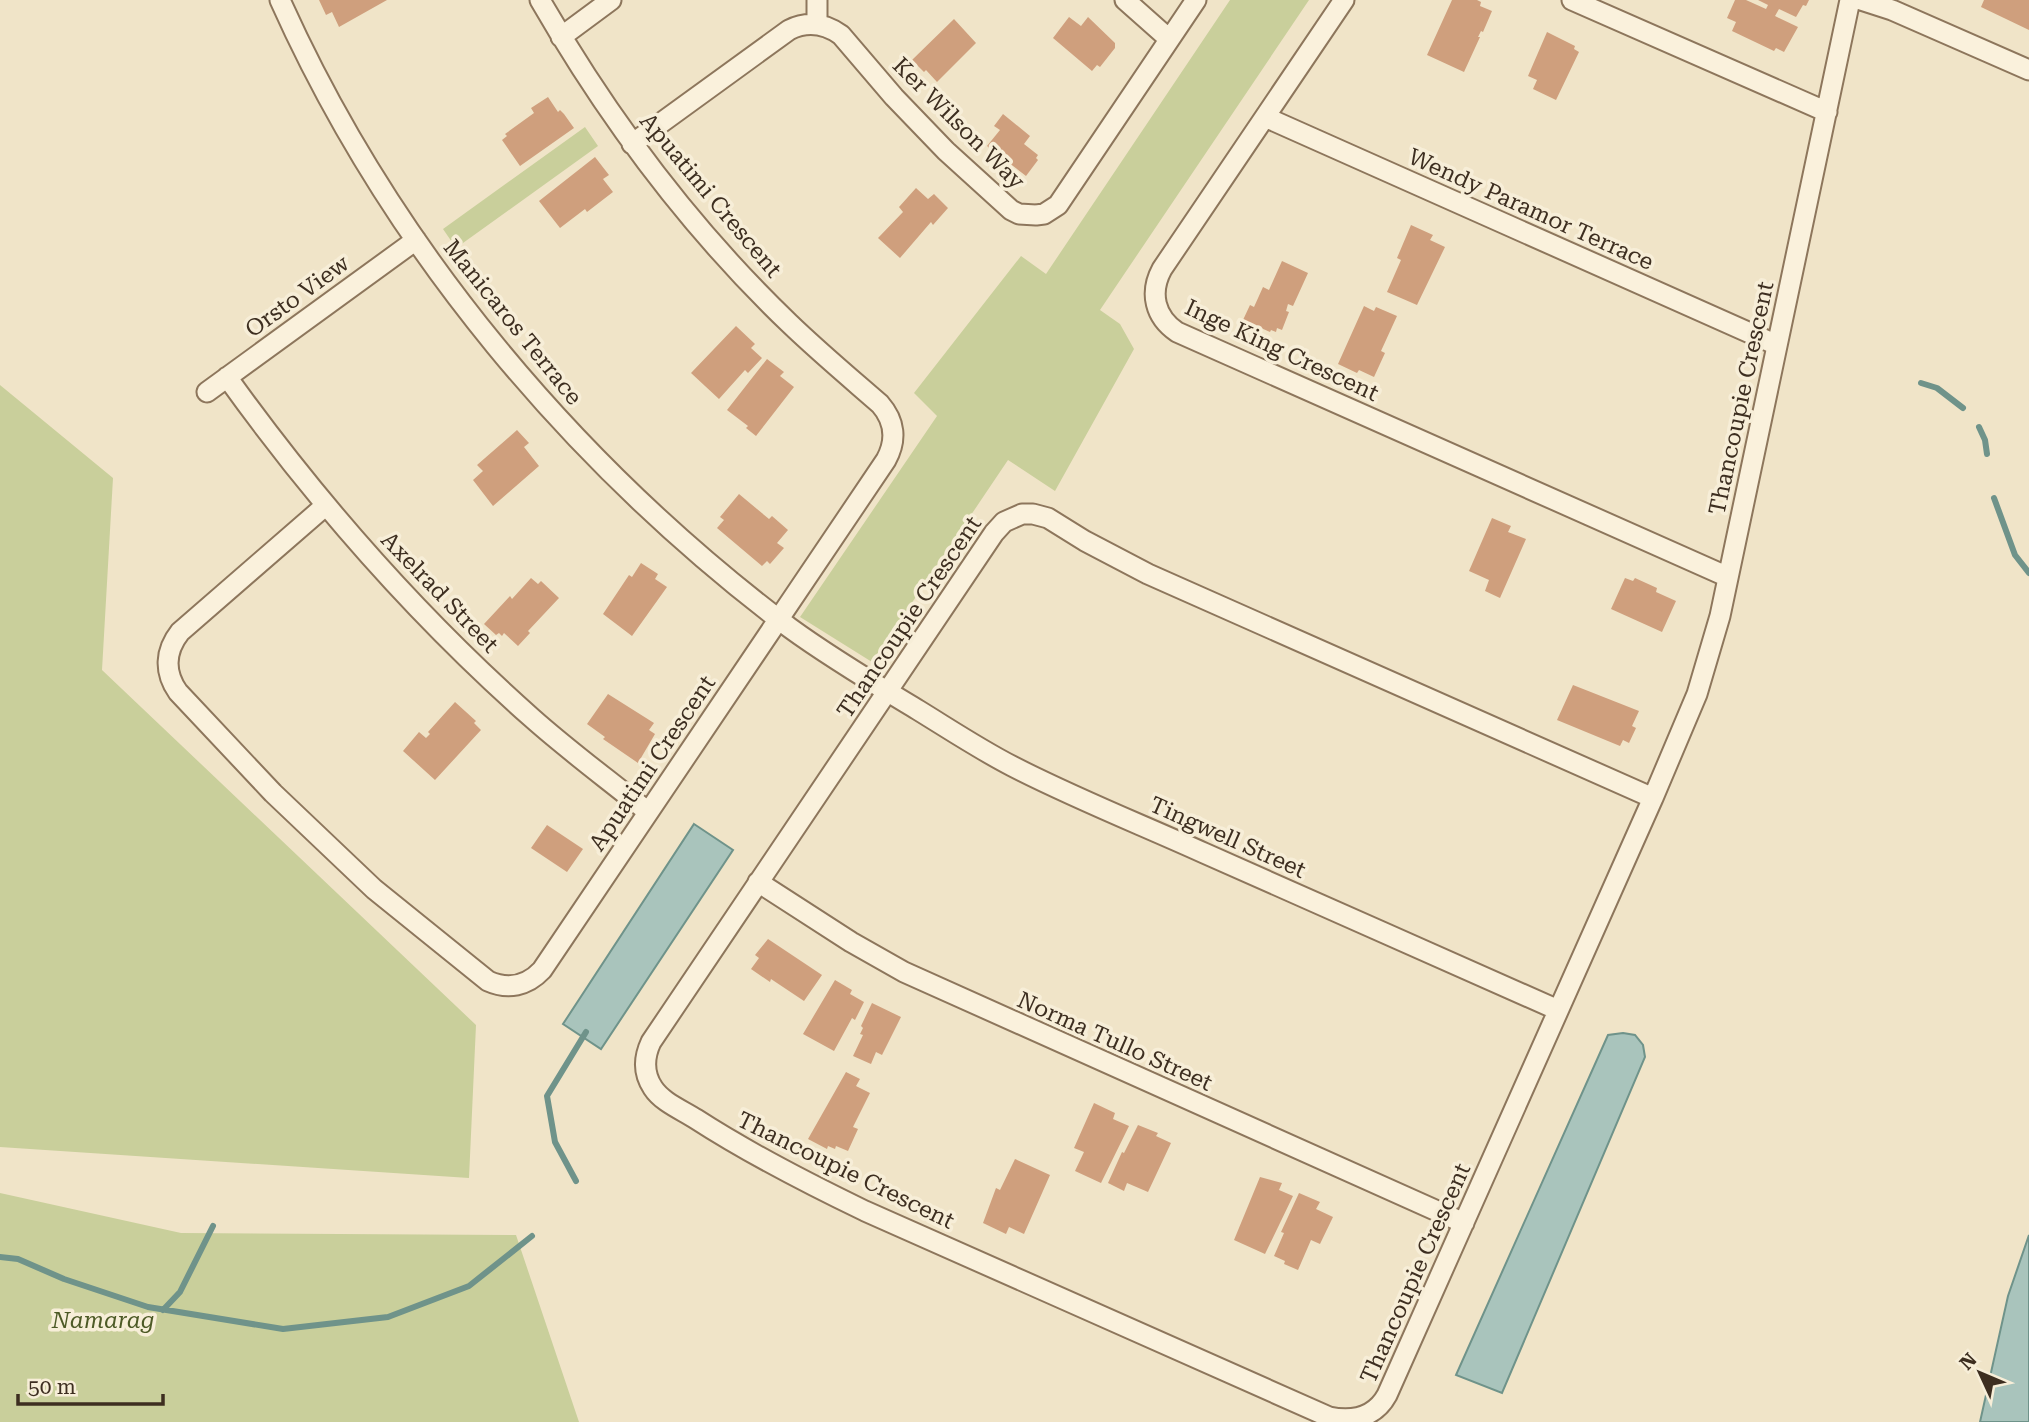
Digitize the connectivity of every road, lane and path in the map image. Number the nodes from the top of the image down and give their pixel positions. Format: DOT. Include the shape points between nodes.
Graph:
graph roads {
  1 [pos="280,0"];
  2 [pos="540,0"];
  3 [pos="611,0"];
  4 [pos="817,0"];
  5 [pos="1125,0"];
  6 [pos="1196,0"];
  7 [pos="1344,0"];
  8 [pos="1572,0"];
  9 [pos="1850,0"];
  10 [pos="1861,0"];
  11 [pos="817,24"];
  12 [pos="561,37"];
  13 [pos="1169,39"];
  14 [pos="2029,70"];
  15 [pos="1826,112"];
  16 [pos="1265,117"];
  17 [pos="632,144"];
  18 [pos="416,240"];
  19 [pos="1777,345"];
  20 [pos="227,377"];
  21 [pos="207,392"];
  22 [pos="325,506"];
  23 [pos="1728,577"];
  24 [pos="779,619"];
  25 [pos="887,691"];
  26 [pos="1653,798"];
  27 [pos="648,812"];
  28 [pos="758,882"];
  29 [pos="1558,1010"];
  30 [pos="1464,1223"];
  1 -- 18 [label="street, Manicaros Terrace" via="352,139"];
  2 -- 12 [label="street, Apuatimi Crescent"];
  3 -- 12 [label="street"];
  4 -- 11 [label="street"];
  5 -- 13 [label="street"];
  6 -- 13 [label="street, Ker Wilson Way"];
  7 -- 16 [label="street, Inge King Crescent"];
  8 -- 15 [label="street"];
  9 -- 15 [label="street, Thancoupie Crescent"];
  10 -- 14 [label="street"];
  11 -- 13 [label="street, Ker Wilson Way" via="841,35 894,97 1004,205 1028,216 1044,214 1058,205"];
  11 -- 17 [label="street" via="789,30"];
  12 -- 17 [label="street, Apuatimi Crescent"];
  15 -- 19 [label="street, Thancoupie Crescent"];
  16 -- 19 [label="street, Wendy Paramor Terrace"];
  16 -- 23 [label="street, Inge King Crescent" via="1160,272 1156,302 1168,325"];
  17 -- 24 [label="street, Apuatimi Crescent" via="707,236 788,322 880,404 892,423 893,442 886,460"];
  18 -- 20 [label="street, Orsto View"];
  18 -- 24 [label="street, Manicaros Terrace" via="495,345 582,444 677,536"];
  19 -- 23 [label="street, Thancoupie Crescent"];
  20 -- 21 [label="street, Orsto View"];
  20 -- 22 [label="street, Axelrad Street"];
  22 -- 27 [label="street, Axelrad Street" via="425,616 503,691"];
  22 -- 27 [label="street, Apuatimi Crescent" via="180,632 169,652 168,671 176,689 273,793 374,889 488,981 509,986 527,981 542,970"];
  23 -- 26 [label="street, Thancoupie Crescent" via="1710,656"];
  24 -- 25 [label="street, Manicaros Terrace"];
  24 -- 27 [label="street, Apuatimi Crescent"];
  25 -- 26 [label="street, Thancoupie Crescent" via="998,527 1014,517 1037,514 1149,574"];
  25 -- 28 [label="street, Thancoupie Crescent"];
  25 -- 29 [label="street, Tingwell Street" via="1032,776"];
  26 -- 29 [label="street, Thancoupie Crescent"];
  28 -- 30 [label="street, Norma Tullo Street" via="904,972"];
  28 -- 30 [label="street, Thancoupie Crescent" via="651,1042 646,1068 662,1097 796,1178 1233,1376 1344,1421 1366,1417 1383,1402"];
  29 -- 30 [label="street, Thancoupie Crescent"];
}
